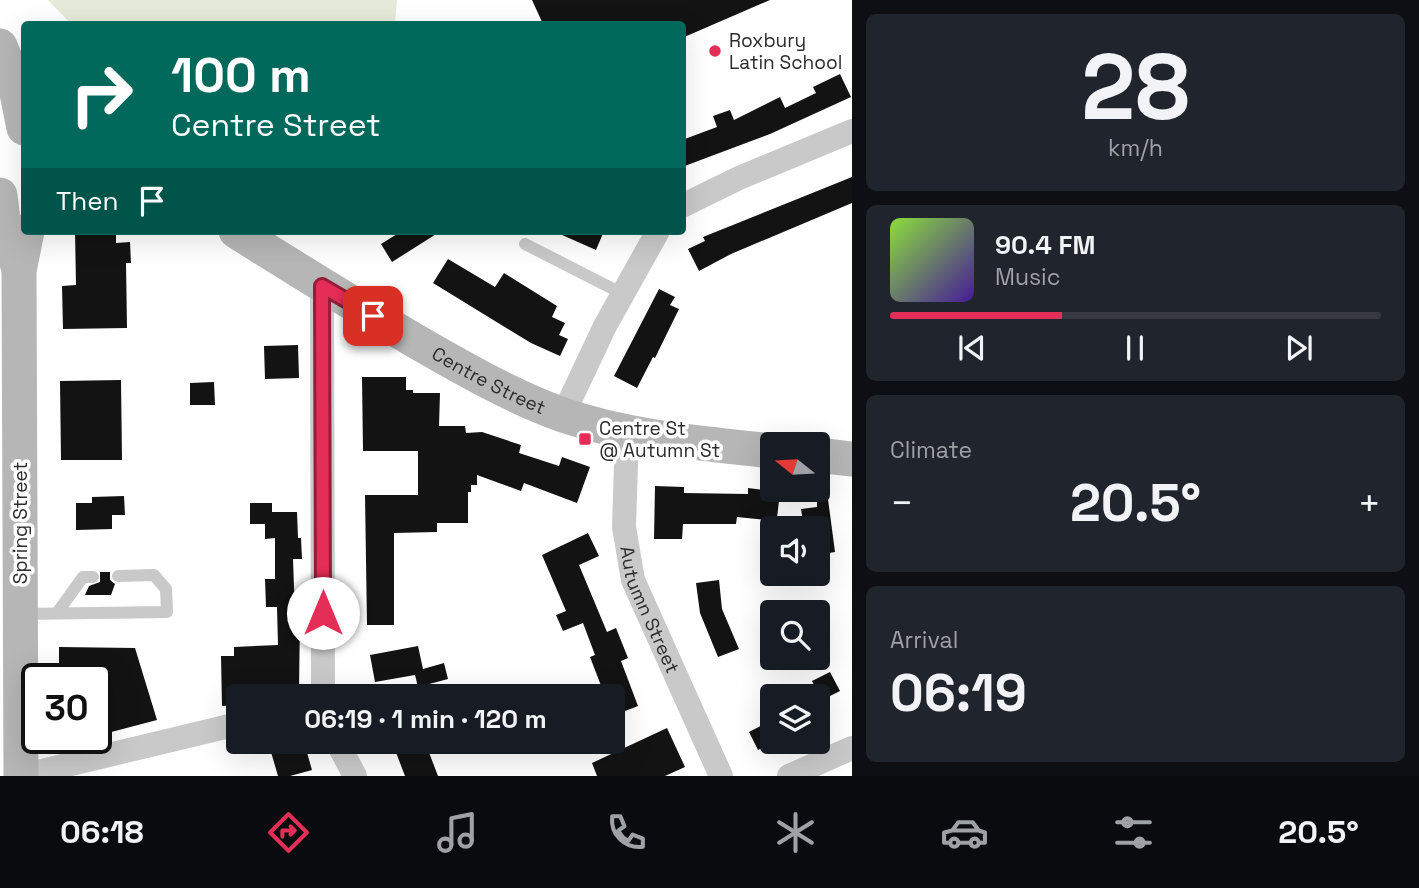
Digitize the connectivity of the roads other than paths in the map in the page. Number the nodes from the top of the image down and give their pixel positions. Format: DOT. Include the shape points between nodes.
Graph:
graph roads {
  1 [pos="0,25"];
  2 [pos="0,46"];
  3 [pos="21,49"];
  4 [pos="21,115"];
  5 [pos="852,131"];
  6 [pos="21,132"];
  7 [pos="0,139"];
  8 [pos="0,195"];
  9 [pos="686,204"];
  10 [pos="26,235"];
  11 [pos="242,235"];
  12 [pos="656,235"];
  13 [pos="525,244"];
  14 [pos="19,271"];
  15 [pos="322,286"];
  16 [pos="623,294"];
  17 [pos="563,415"];
  18 [pos="627,432"];
  19 [pos="760,449"];
  20 [pos="830,456"];
  21 [pos="852,459"];
  22 [pos="118,576"];
  23 [pos="93,577"];
  24 [pos="57,613"];
  25 [pos="20,614"];
  26 [pos="323,684"];
  27 [pos="226,727"];
  28 [pos="852,748"];
  29 [pos="343,754"];
  30 [pos="20,776"];
  31 [pos="355,776"];
  32 [pos="721,776"];
  33 [pos="789,776"];
  1 -- 3 [label="main road"];
  2 -- 4 [label="main road" via="15,83"];
  5 -- 9 [label="street"];
  6 -- 7 [label="main road"];
  8 -- 14 [label="main road, Spring Street"];
  10 -- 14 [label="main road, Spring Street"];
  11 -- 15 [label="main road, Centre Street"];
  12 -- 16 [label="street"];
  13 -- 16 [label="lane"];
  14 -- 25 [label="main road, Spring Street"];
  15 -- 17 [label="main road, Centre Street" via="469,372"];
  15 -- 26 [label="street"];
  16 -- 17 [label="street"];
  17 -- 18 [label="main road, Centre Street"];
  18 -- 19 [label="main road, Centre Street"];
  18 -- 32 [label="street, Autumn Street" via="624,527 633,580"];
  20 -- 21 [label="main road"];
  22 -- 24 [label="lane" via="154,575 166,589 167,612"];
  23 -- 24 [label="lane" via="83,577"];
  24 -- 25 [label="lane"];
  25 -- 30 [label="main road, Spring Street"];
  27 -- 30 [label="street"];
  28 -- 33 [label="street"];
  29 -- 31 [label="street"];
}
